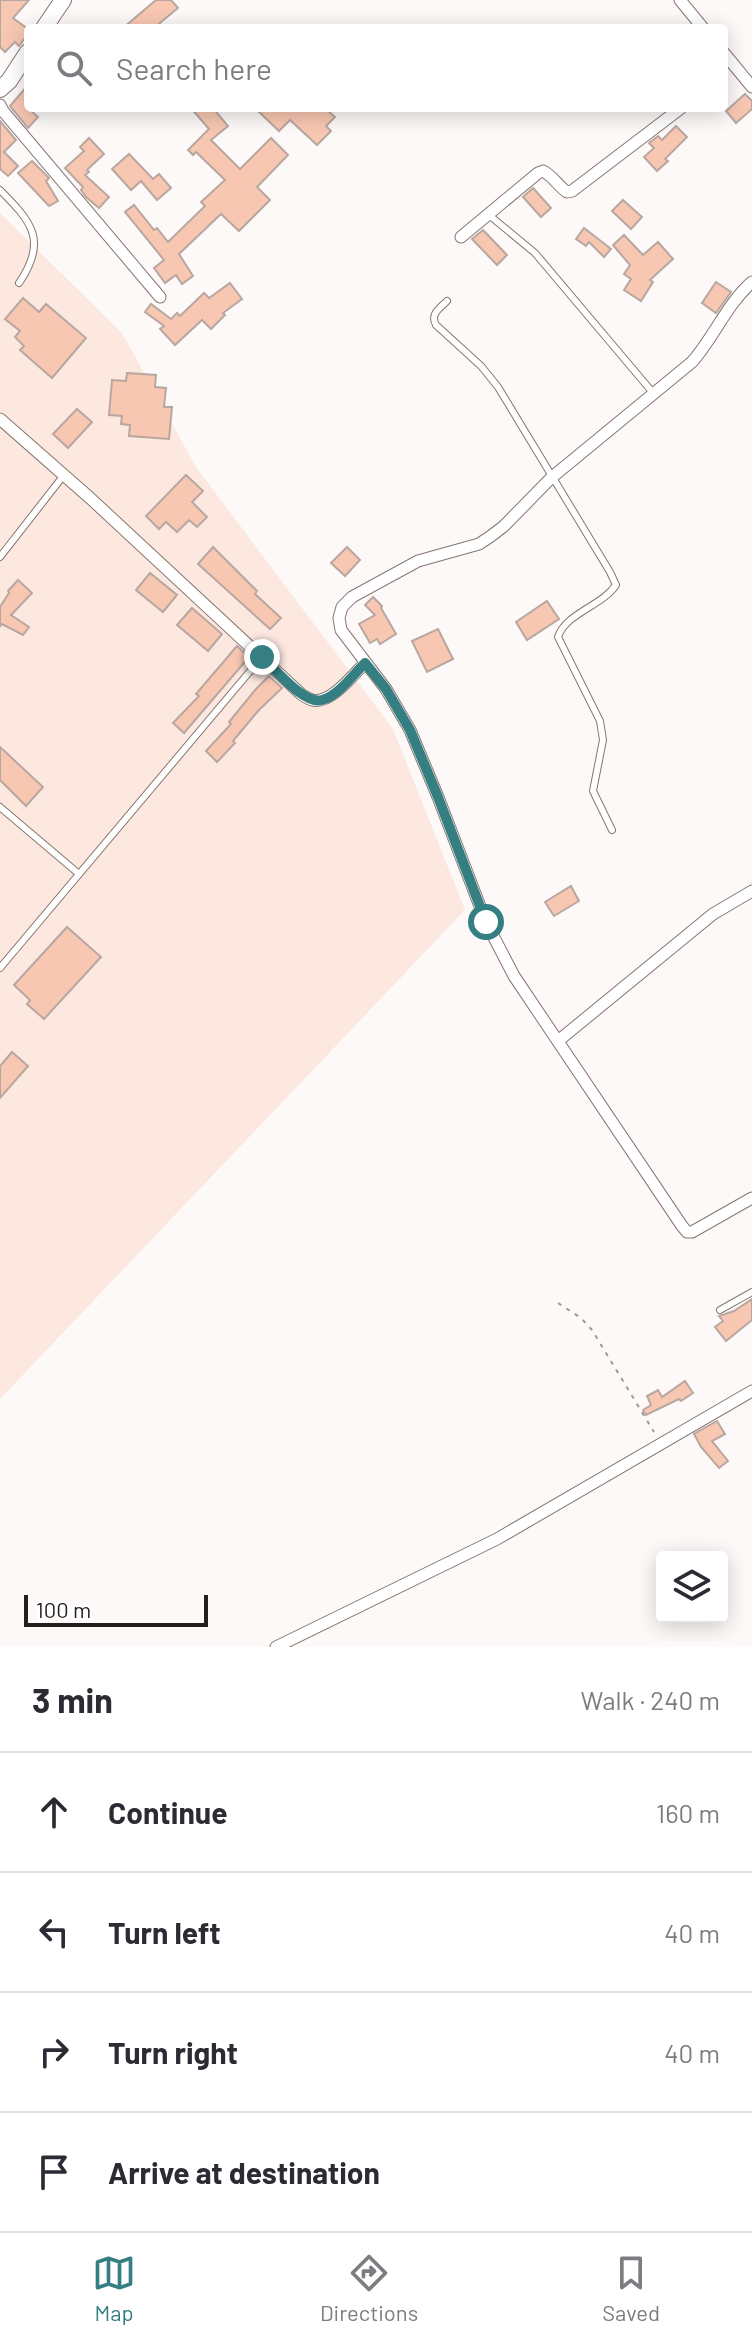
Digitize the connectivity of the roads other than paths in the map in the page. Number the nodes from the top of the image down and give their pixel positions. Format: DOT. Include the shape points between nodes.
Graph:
graph roads {
  1 [pos="63,0"];
  2 [pos="680,0"];
  3 [pos="47,24"];
  4 [pos="700,24"];
  5 [pos="24,58"];
  6 [pos="728,58"];
  7 [pos="735,67"];
  8 [pos="728,72"];
  9 [pos="752,87"];
  10 [pos="0,89"];
  11 [pos="0,105"];
  12 [pos="676,112"];
  13 [pos="0,190"];
  14 [pos="488,214"];
  15 [pos="461,237"];
  16 [pos="752,282"];
  17 [pos="19,283"];
  18 [pos="160,297"];
  19 [pos="447,301"];
  20 [pos="654,394"];
  21 [pos="0,419"];
  22 [pos="64,475"];
  23 [pos="551,478"];
  24 [pos="0,557"];
  25 [pos="262,657"];
  26 [pos="365,663"];
  27 [pos="0,807"];
  28 [pos="612,830"];
  29 [pos="79,874"];
  30 [pos="752,891"];
  31 [pos="0,968"];
  32 [pos="558,1041"];
  33 [pos="752,1198"];
  34 [pos="752,1292"];
  35 [pos="720,1310"];
  36 [pos="752,1391"];
  37 [pos="276,1647"];
  1 -- 3 [label="main road"];
  2 -- 4 [label="street"];
  5 -- 10 [label="main road"];
  6 -- 7 [label="street"];
  7 -- 8 [label="street"];
  7 -- 9 [label="street"];
  11 -- 18 [label="street"];
  12 -- 14 [label="street" via="572,191 562,189 543,171"];
  13 -- 17 [label="lane" via="22,212 35,236 32,261"];
  14 -- 15 [label="street"];
  14 -- 20 [label="lane" via="535,253"];
  16 -- 20 [label="street" via="702,351"];
  19 -- 23 [label="lane" via="433,320 489,376"];
  20 -- 23 [label="street"];
  21 -- 22 [label="street"];
  22 -- 24 [label="lane"];
  22 -- 25 [label="street"];
  23 -- 26 [label="street" via="479,544 418,561 352,597 342,607 341,630"];
  23 -- 28 [label="lane" via="616,585 564,626 558,637 600,721 603,740 593,791"];
  25 -- 26 [label="street" via="312,700 336,692"];
  25 -- 29 [label="lane"];
  26 -- 32 [label="street" via="410,730 486,922"];
  27 -- 29 [label="lane"];
  29 -- 31 [label="lane"];
  30 -- 32 [label="street" via="713,914"];
  32 -- 33 [label="street" via="687,1232"];
  34 -- 35 [label="lane"];
  36 -- 37 [label="street" via="497,1539"];
}
